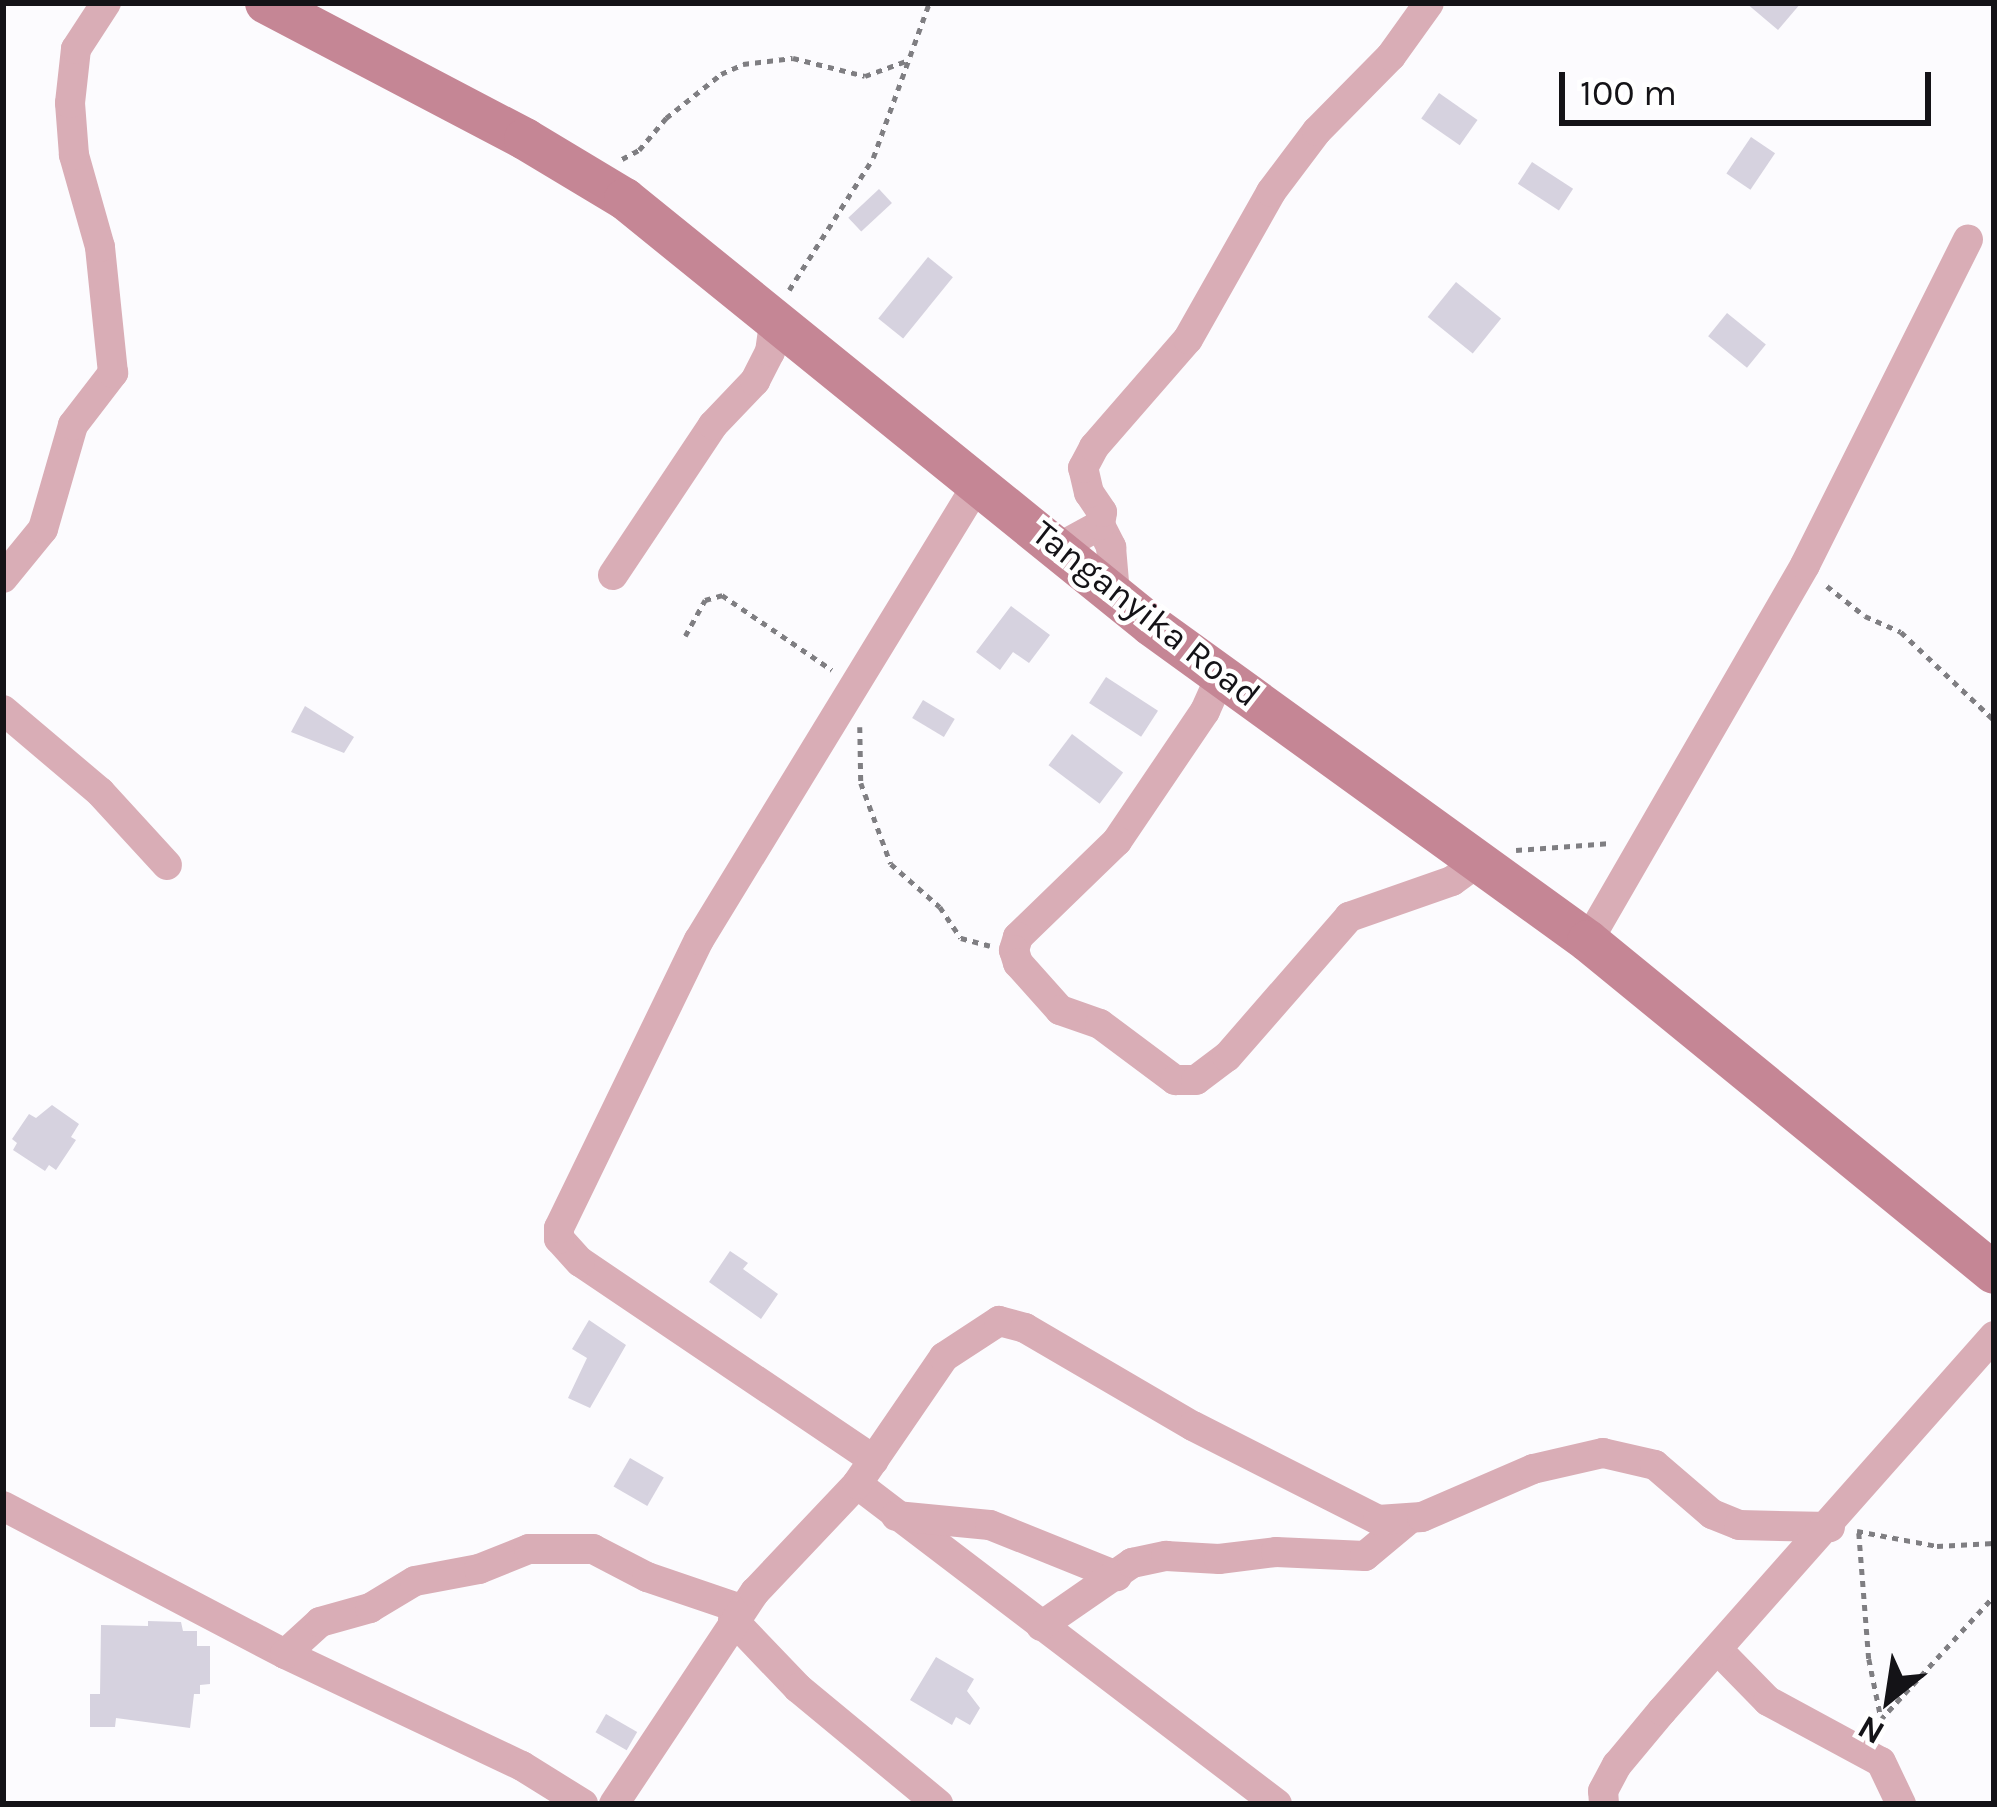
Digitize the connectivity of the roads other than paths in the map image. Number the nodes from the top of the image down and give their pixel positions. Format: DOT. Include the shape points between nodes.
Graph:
graph roads {
  1 [pos="106,3"];
  2 [pos="266,3"];
  3 [pos="1429,3"];
  4 [pos="1968,240"];
  5 [pos="775,317"];
  6 [pos="977,484"];
  7 [pos="1100,525"];
  8 [pos="1060,547"];
  9 [pos="613,575"];
  10 [pos="3,578"];
  11 [pos="1115,594"];
  12 [pos="1222,673"];
  13 [pos="3,710"];
  14 [pos="1481,860"];
  15 [pos="167,865"];
  16 [pos="1588,941"];
  17 [pos="1994,1273"];
  18 [pos="1994,1336"];
  19 [pos="866,1472"];
  20 [pos="3,1506"];
  21 [pos="896,1516"];
  22 [pos="1407,1521"];
  23 [pos="1844,1530"];
  24 [pos="1117,1576"];
  25 [pos="737,1615"];
  26 [pos="1041,1626"];
  27 [pos="1719,1651"];
  28 [pos="285,1654"];
  29 [pos="583,1804"];
  30 [pos="614,1804"];
  31 [pos="938,1804"];
  32 [pos="1277,1804"];
  33 [pos="1604,1804"];
  34 [pos="1901,1804"];
  1 -- 10 [label="street" via="81,38 70,103 74,155 102,260 112,373 73,425 43,529"];
  2 -- 5 [label="street, Tanganyika Road" via="625,199"];
  3 -- 7 [label="street" via="1282,176 1188,339 1094,447 1083,468"];
  4 -- 16 [label="street" via="1805,566"];
  5 -- 6 [label="street, Tanganyika Road"];
  5 -- 9 [label="street" via="755,381 713,425"];
  6 -- 8 [label="street, Tanganyika Road"];
  6 -- 19 [label="street" via="699,940 559,1228 580,1262"];
  7 -- 8 [label="street"];
  7 -- 11 [label="street" via="1112,547"];
  8 -- 11 [label="street, Tanganyika Road"];
  11 -- 12 [label="street, Tanganyika Road"];
  12 -- 14 [label="street, Tanganyika Road"];
  12 -- 14 [label="street" via="1117,841 1033,921 1014,950 1060,1010 1100,1024 1187,1083 1227,1057 1349,917 1452,881"];
  13 -- 15 [label="street" via="100,792"];
  14 -- 16 [label="street, Tanganyika Road"];
  16 -- 17 [label="street, Tanganyika Road"];
  18 -- 23 [label="street"];
  19 -- 21 [label="street"];
  19 -- 22 [label="street" via="944,1357 1006,1321 1299,1482 1378,1520"];
  19 -- 25 [label="street"];
  20 -- 28 [label="street"];
  21 -- 24 [label="street" via="990,1525"];
  21 -- 26 [label="street"];
  22 -- 23 [label="street" via="1533,1468 1603,1453 1654,1465 1712,1514 1739,1525"];
  22 -- 24 [label="street" via="1365,1556 1166,1556 1132,1563"];
  23 -- 27 [label="street"];
  24 -- 26 [label="street"];
  25 -- 28 [label="street" via="593,1549 529,1549 415,1581 370,1608 320,1622"];
  25 -- 30 [label="street"];
  25 -- 31 [label="street" via="785,1676"];
  26 -- 32 [label="street"];
  27 -- 33 [label="street" via="1617,1765"];
  27 -- 34 [label="street" via="1768,1701 1881,1762"];
  28 -- 29 [label="street" via="494,1752"];
}
